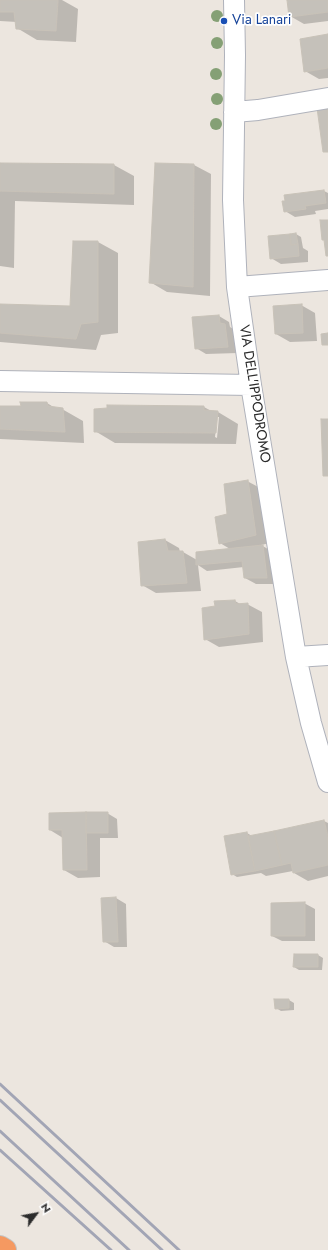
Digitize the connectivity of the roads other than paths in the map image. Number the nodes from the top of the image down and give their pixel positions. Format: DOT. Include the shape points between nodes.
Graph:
graph roads {
  1 [pos="234,0"];
  2 [pos="328,98"];
  3 [pos="234,112"];
  4 [pos="328,280"];
  5 [pos="237,287"];
  6 [pos="0,380"];
  7 [pos="251,385"];
  8 [pos="328,656"];
  9 [pos="296,657"];
  10 [pos="328,782"];
  11 [pos="0,1247"];
  12 [pos="5,1250"];
  1 -- 3 [label="street, VIA DELL'IPPODROMO"];
  2 -- 3 [label="street"];
  3 -- 5 [label="street, VIA DELL'IPPODROMO" via="233,200"];
  4 -- 5 [label="street"];
  5 -- 7 [label="street, VIA DELL'IPPODROMO"];
  6 -- 7 [label="street"];
  7 -- 9 [label="street, VIA DELL'IPPODROMO"];
  8 -- 9 [label="street"];
  9 -- 10 [label="street, VIA DELL'IPPODROMO"];
  11 -- 12 [label="highway"];
}
